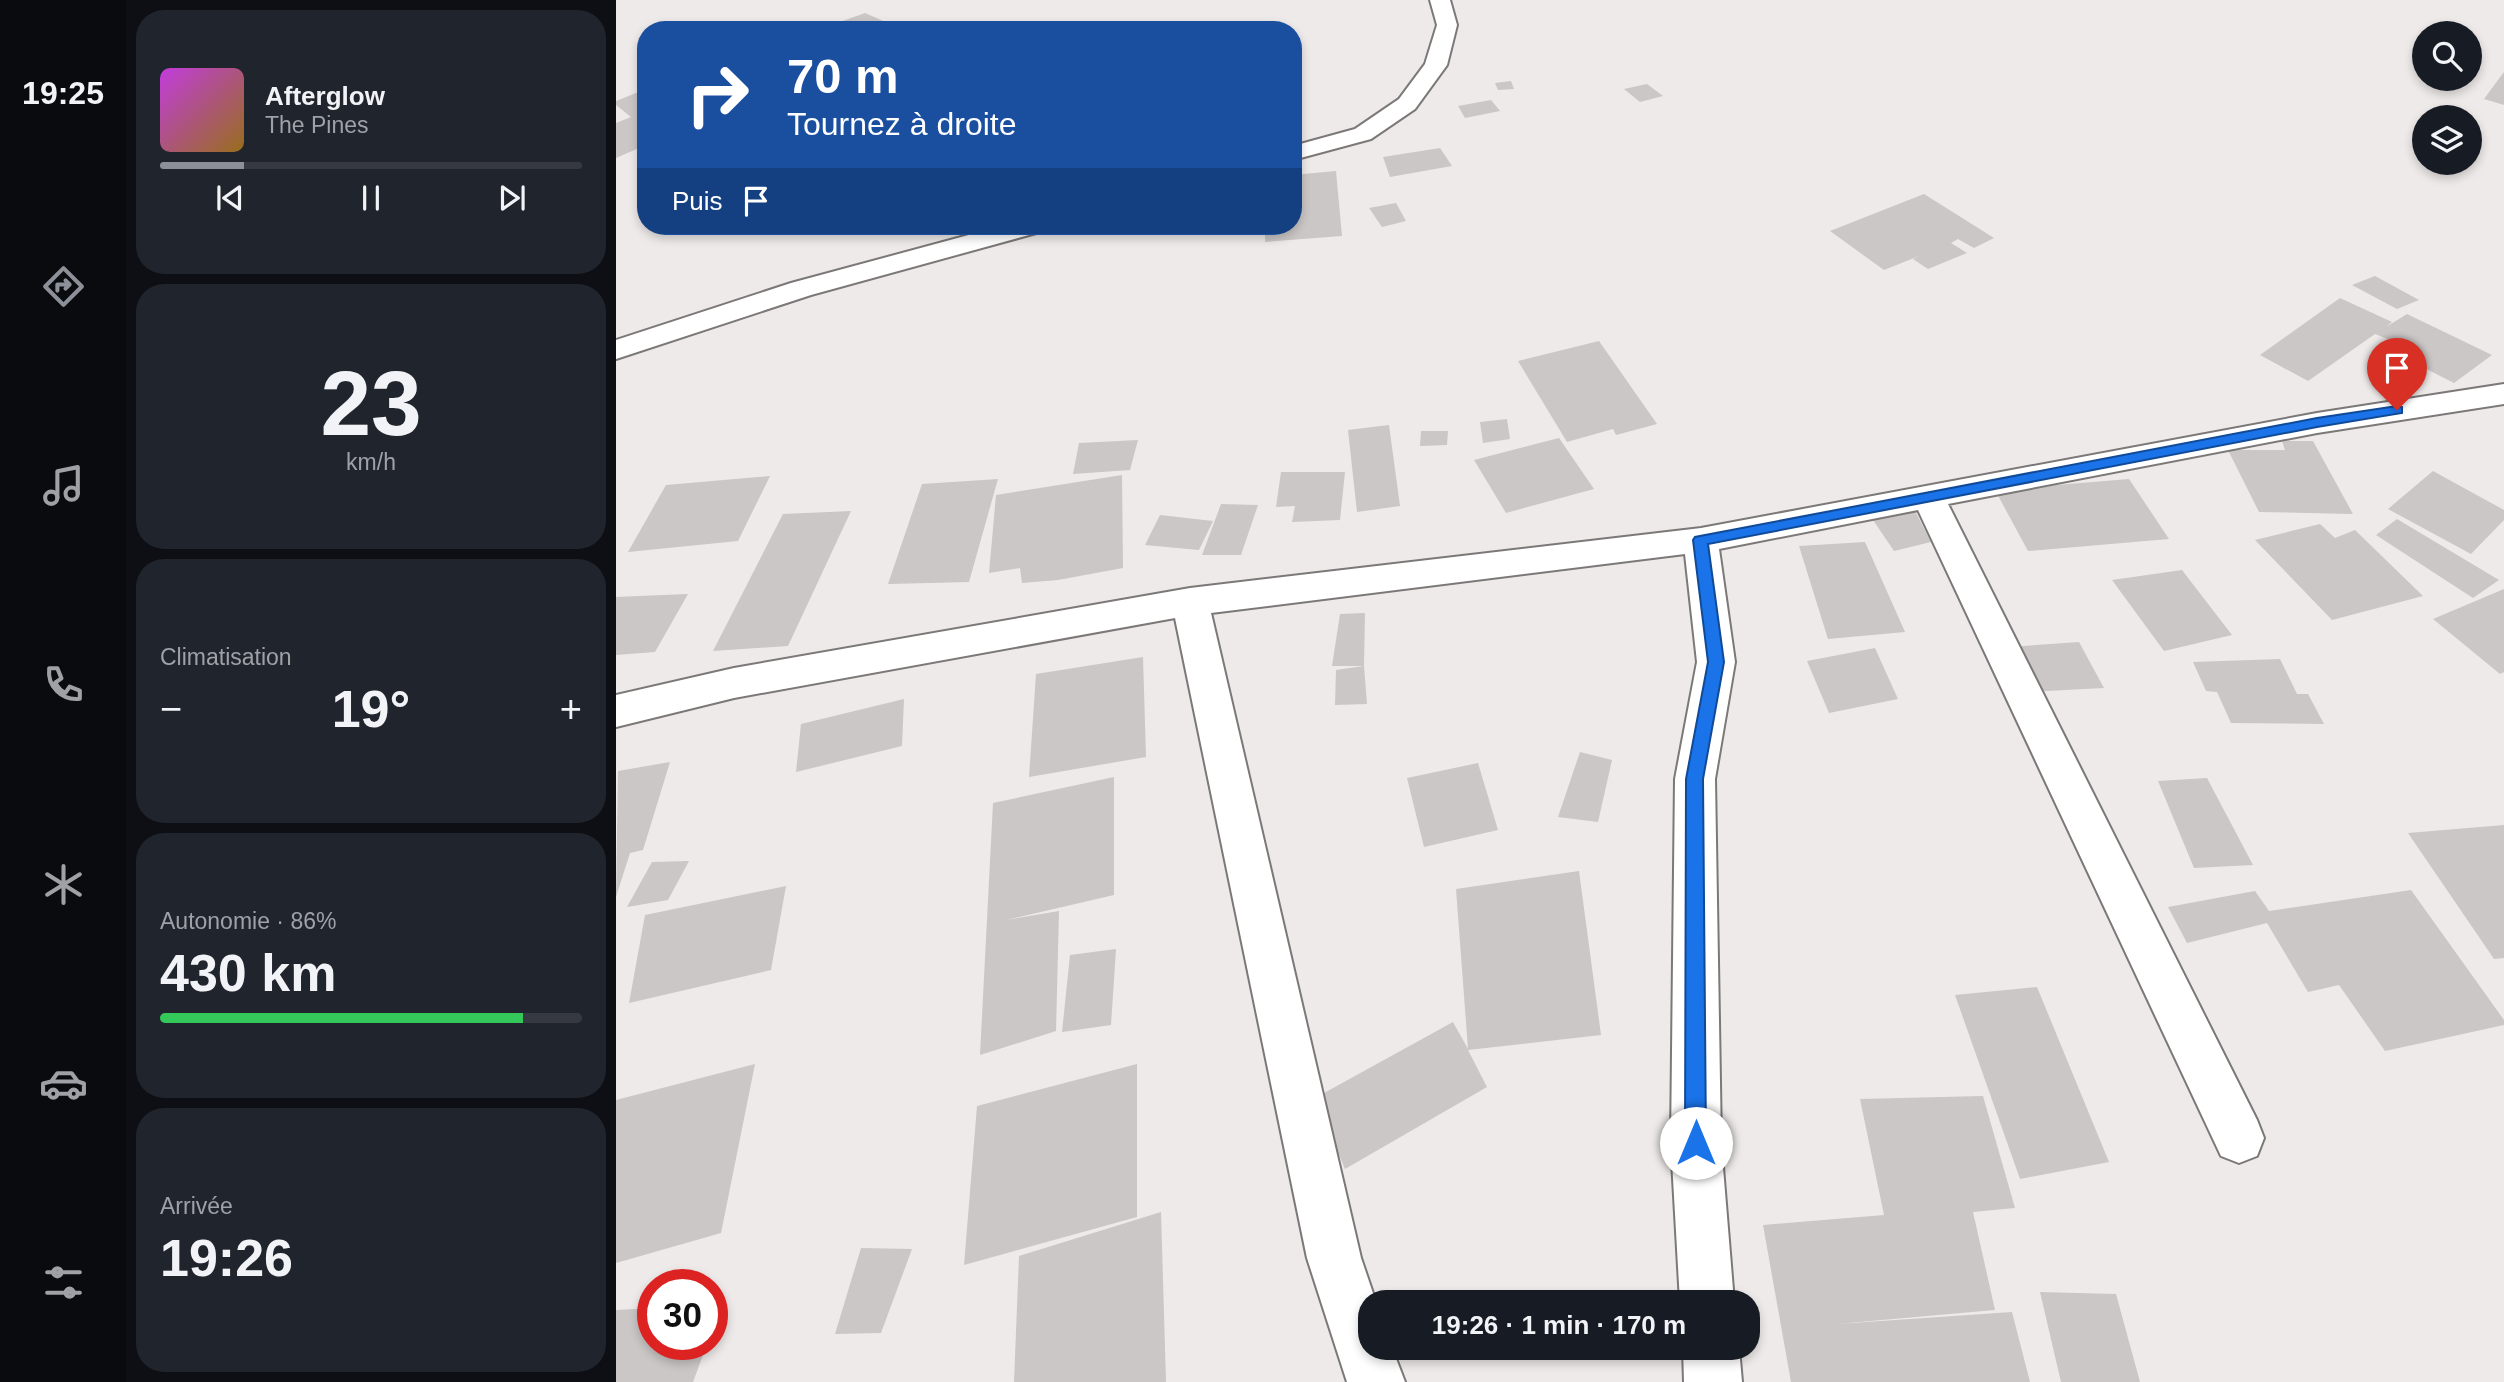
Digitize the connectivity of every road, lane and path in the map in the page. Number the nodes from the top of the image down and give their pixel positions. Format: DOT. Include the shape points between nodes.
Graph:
graph roads {
  1 [pos="1440,0"];
  2 [pos="1302,151"];
  3 [pos="998,235"];
  4 [pos="616,349"];
  5 [pos="2504,394"];
  6 [pos="1928,497"];
  7 [pos="1700,540"];
  8 [pos="1191,602"];
  9 [pos="616,711"];
  10 [pos="2239,1138"];
  11 [pos="1706,1290"];
  12 [pos="1712,1360"];
  13 [pos="1376,1382"];
  14 [pos="1713,1382"];
  1 -- 2 [label="street" via="1447,25 1436,65 1407,104 1363,134"];
  3 -- 4 [label="street" via="801,289"];
  5 -- 6 [label="street" via="2317,423"];
  6 -- 7 [label="street"];
  6 -- 10 [label="street"];
  7 -- 8 [label="street"];
  7 -- 11 [label="street" via="1716,662 1695,779 1696,1143"];
  8 -- 9 [label="street" via="734,683"];
  8 -- 13 [label="street" via="1334,1258"];
  12 -- 14 [label="street"];
}
